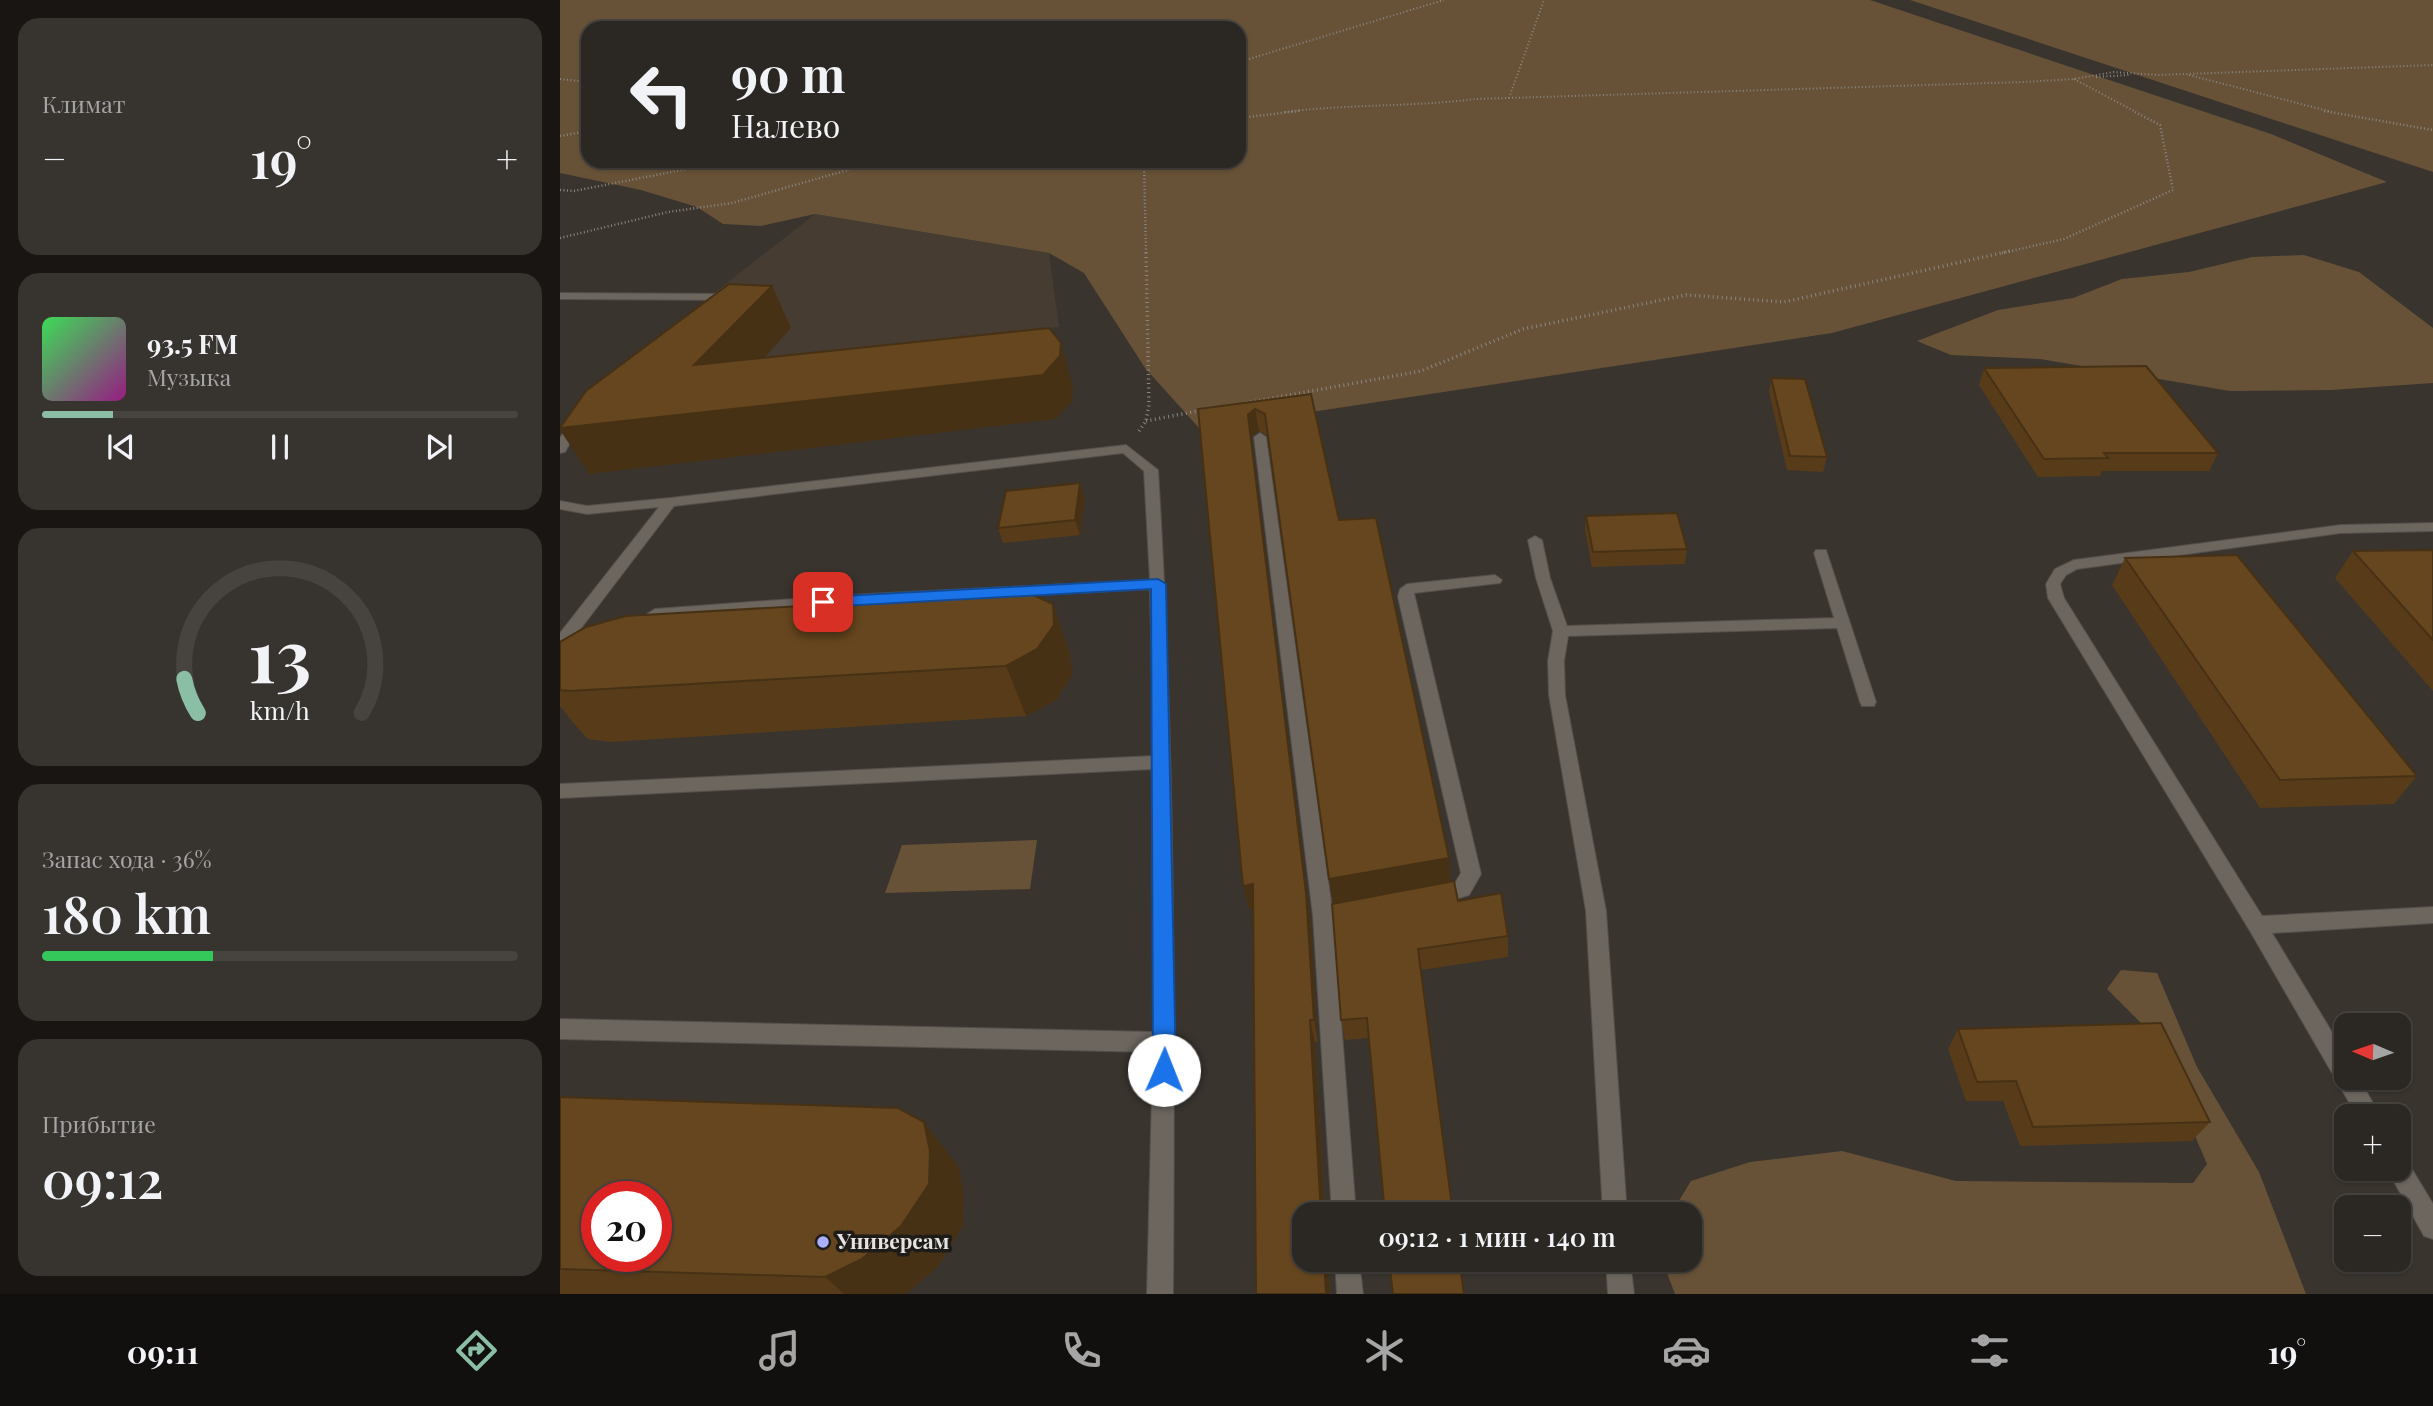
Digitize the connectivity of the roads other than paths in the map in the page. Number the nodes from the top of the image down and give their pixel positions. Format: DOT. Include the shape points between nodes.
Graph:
graph roads {
  1 [pos="560,296"];
  2 [pos="736,312"];
  3 [pos="583,408"];
  4 [pos="1260,438"];
  5 [pos="560,449"];
  6 [pos="670,502"];
  7 [pos="560,505"];
  8 [pos="2433,527"];
  9 [pos="1535,540"];
  10 [pos="1821,552"];
  11 [pos="1495,580"];
  12 [pos="1158,584"];
  13 [pos="635,618"];
  14 [pos="1843,623"];
  15 [pos="1561,631"];
  16 [pos="586,636"];
  17 [pos="560,644"];
  18 [pos="560,652"];
  19 [pos="1868,702"];
  20 [pos="1161,762"];
  21 [pos="560,792"];
  22 [pos="1419,900"];
  23 [pos="2433,915"];
  24 [pos="2257,925"];
  25 [pos="560,1029"];
  26 [pos="1165,1042"];
  27 [pos="2362,1104"];
  28 [pos="2406,1181"];
  29 [pos="1343,1202"];
  30 [pos="1614,1202"];
  31 [pos="2433,1227"];
  32 [pos="1348,1272"];
  33 [pos="1619,1272"];
  34 [pos="1160,1294"];
  35 [pos="1350,1294"];
  36 [pos="1620,1294"];
  1 -- 2 [label="lane" via="744,299 746,303"];
  3 -- 5 [label="lane"];
  4 -- 29 [label="lane" via="1330,915"];
  6 -- 7 [label="lane" via="587,510"];
  6 -- 12 [label="lane" via="1126,449 1151,470"];
  6 -- 17 [label="lane"];
  8 -- 24 [label="lane" via="2341,529 2074,565 2060,572 2053,584 2056,598"];
  9 -- 15 [label="lane"];
  10 -- 14 [label="lane"];
  11 -- 22 [label="lane" via="1407,589 1471,874 1462,889"];
  12 -- 13 [label="lane" via="848,600"];
  12 -- 20 [label="lane"];
  14 -- 15 [label="lane"];
  14 -- 19 [label="lane"];
  15 -- 30 [label="lane" via="1557,695 1596,911"];
  16 -- 18 [label="lane"];
  20 -- 21 [label="lane"];
  20 -- 26 [label="lane"];
  23 -- 24 [label="lane"];
  24 -- 27 [label="lane"];
  25 -- 26 [label="lane"];
  26 -- 34 [label="lane"];
  28 -- 31 [label="lane"];
  32 -- 35 [label="lane"];
  33 -- 36 [label="lane"];
}
